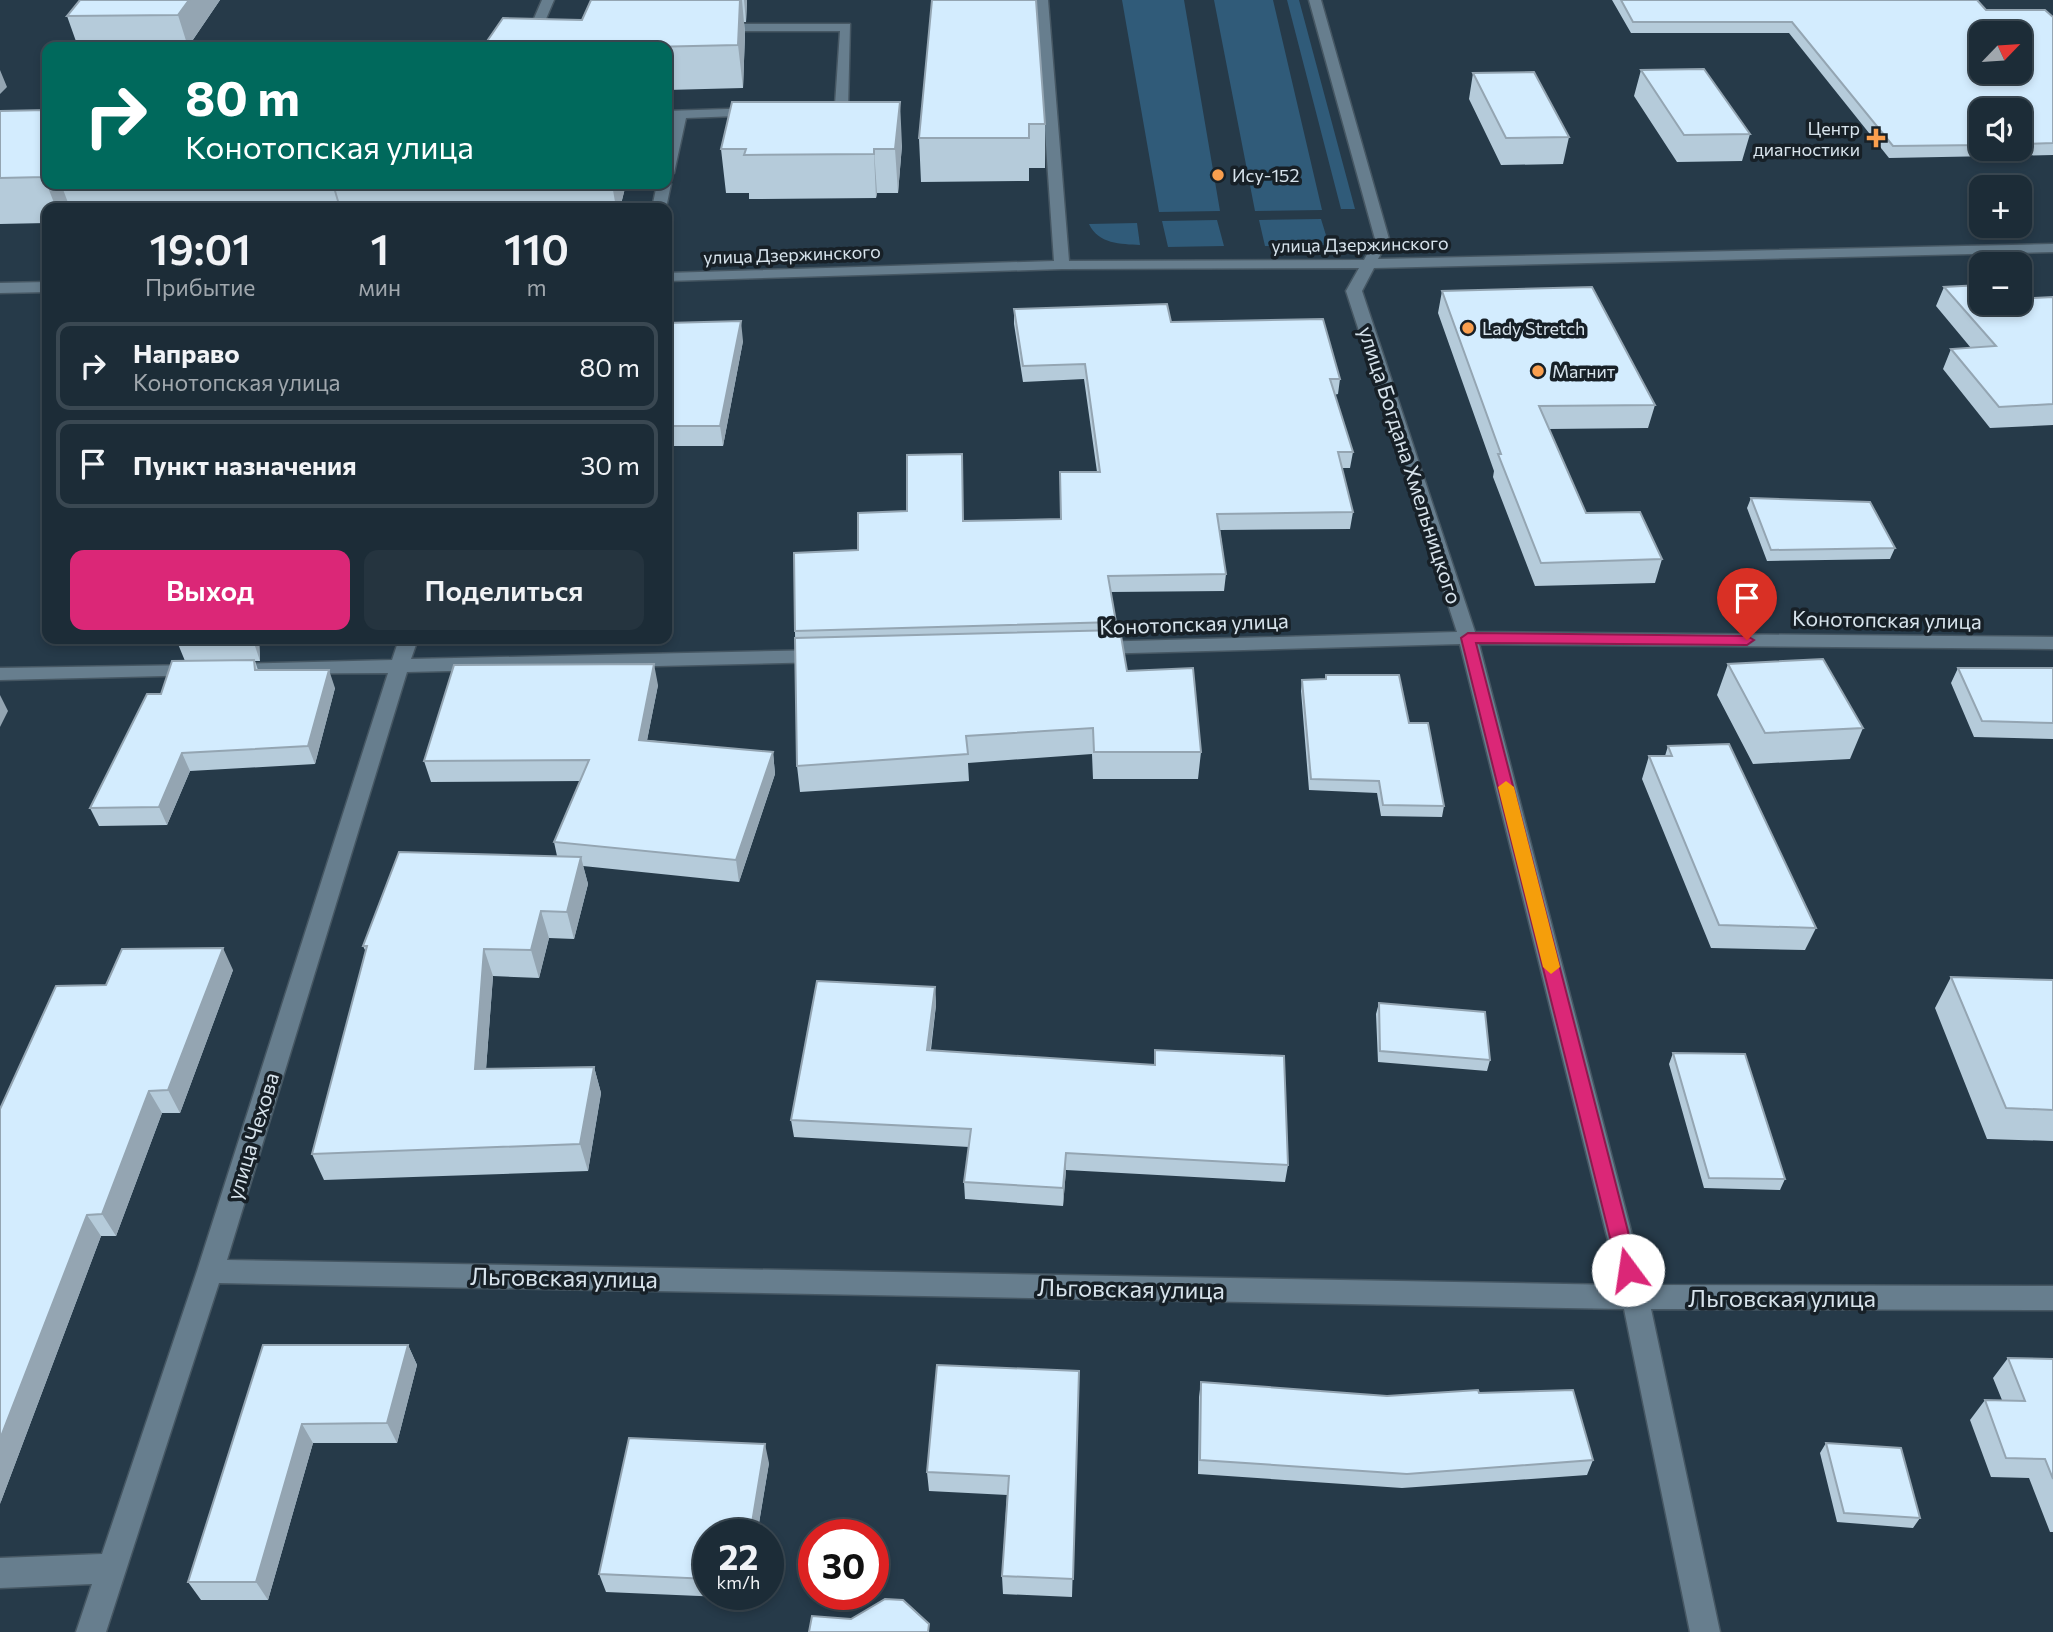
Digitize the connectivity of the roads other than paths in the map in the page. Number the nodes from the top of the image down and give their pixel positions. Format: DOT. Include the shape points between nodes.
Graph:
graph roads {
  1 [pos="548,0"];
  2 [pos="1042,0"];
  3 [pos="1315,0"];
  4 [pos="710,28"];
  5 [pos="562,29"];
  6 [pos="801,111"];
  7 [pos="774,112"];
  8 [pos="673,115"];
  9 [pos="2053,248"];
  10 [pos="1368,264"];
  11 [pos="1062,265"];
  12 [pos="672,277"];
  13 [pos="42,287"];
  14 [pos="0,288"];
  15 [pos="1468,638"];
  16 [pos="2053,643"];
  17 [pos="406,644"];
  18 [pos="1079,649"];
  19 [pos="843,655"];
  20 [pos="399,667"];
  21 [pos="0,674"];
  22 [pos="210,1271"];
  23 [pos="1635,1297"];
  24 [pos="2053,1297"];
  25 [pos="113,1569"];
  26 [pos="0,1573"];
  27 [pos="91,1632"];
  28 [pos="1705,1632"];
  1 -- 5 [label="street" via="535,30"];
  2 -- 11 [label="street"];
  3 -- 10 [label="street, улица Богдана Хмельницкого" via="1382,239"];
  4 -- 6 [label="street" via="846,27 841,109"];
  7 -- 8 [label="street"];
  9 -- 10 [label="street, улица Дзержинского"];
  10 -- 11 [label="street, улица Дзержинского"];
  10 -- 15 [label="street, улица Богдана Хмельницкого" via="1354,291"];
  11 -- 12 [label="street, улица Дзержинского"];
  13 -- 14 [label="street"];
  15 -- 16 [label="street, Конотопская улица"];
  15 -- 18 [label="street, Конотопская улица"];
  15 -- 23 [label="street, улица Богдана Хмельницкого"];
  17 -- 20 [label="street, улица Чехова"];
  19 -- 20 [label="street"];
  20 -- 21 [label="street"];
  20 -- 22 [label="street, улица Чехова"];
  22 -- 23 [label="street, Льговская улица"];
  22 -- 25 [label="street, улица Чехова"];
  23 -- 24 [label="street, Льговская улица"];
  23 -- 28 [label="street, улица Богдана Хмельницкого"];
  25 -- 26 [label="street"];
  25 -- 27 [label="street, улица Чехова"];
}
